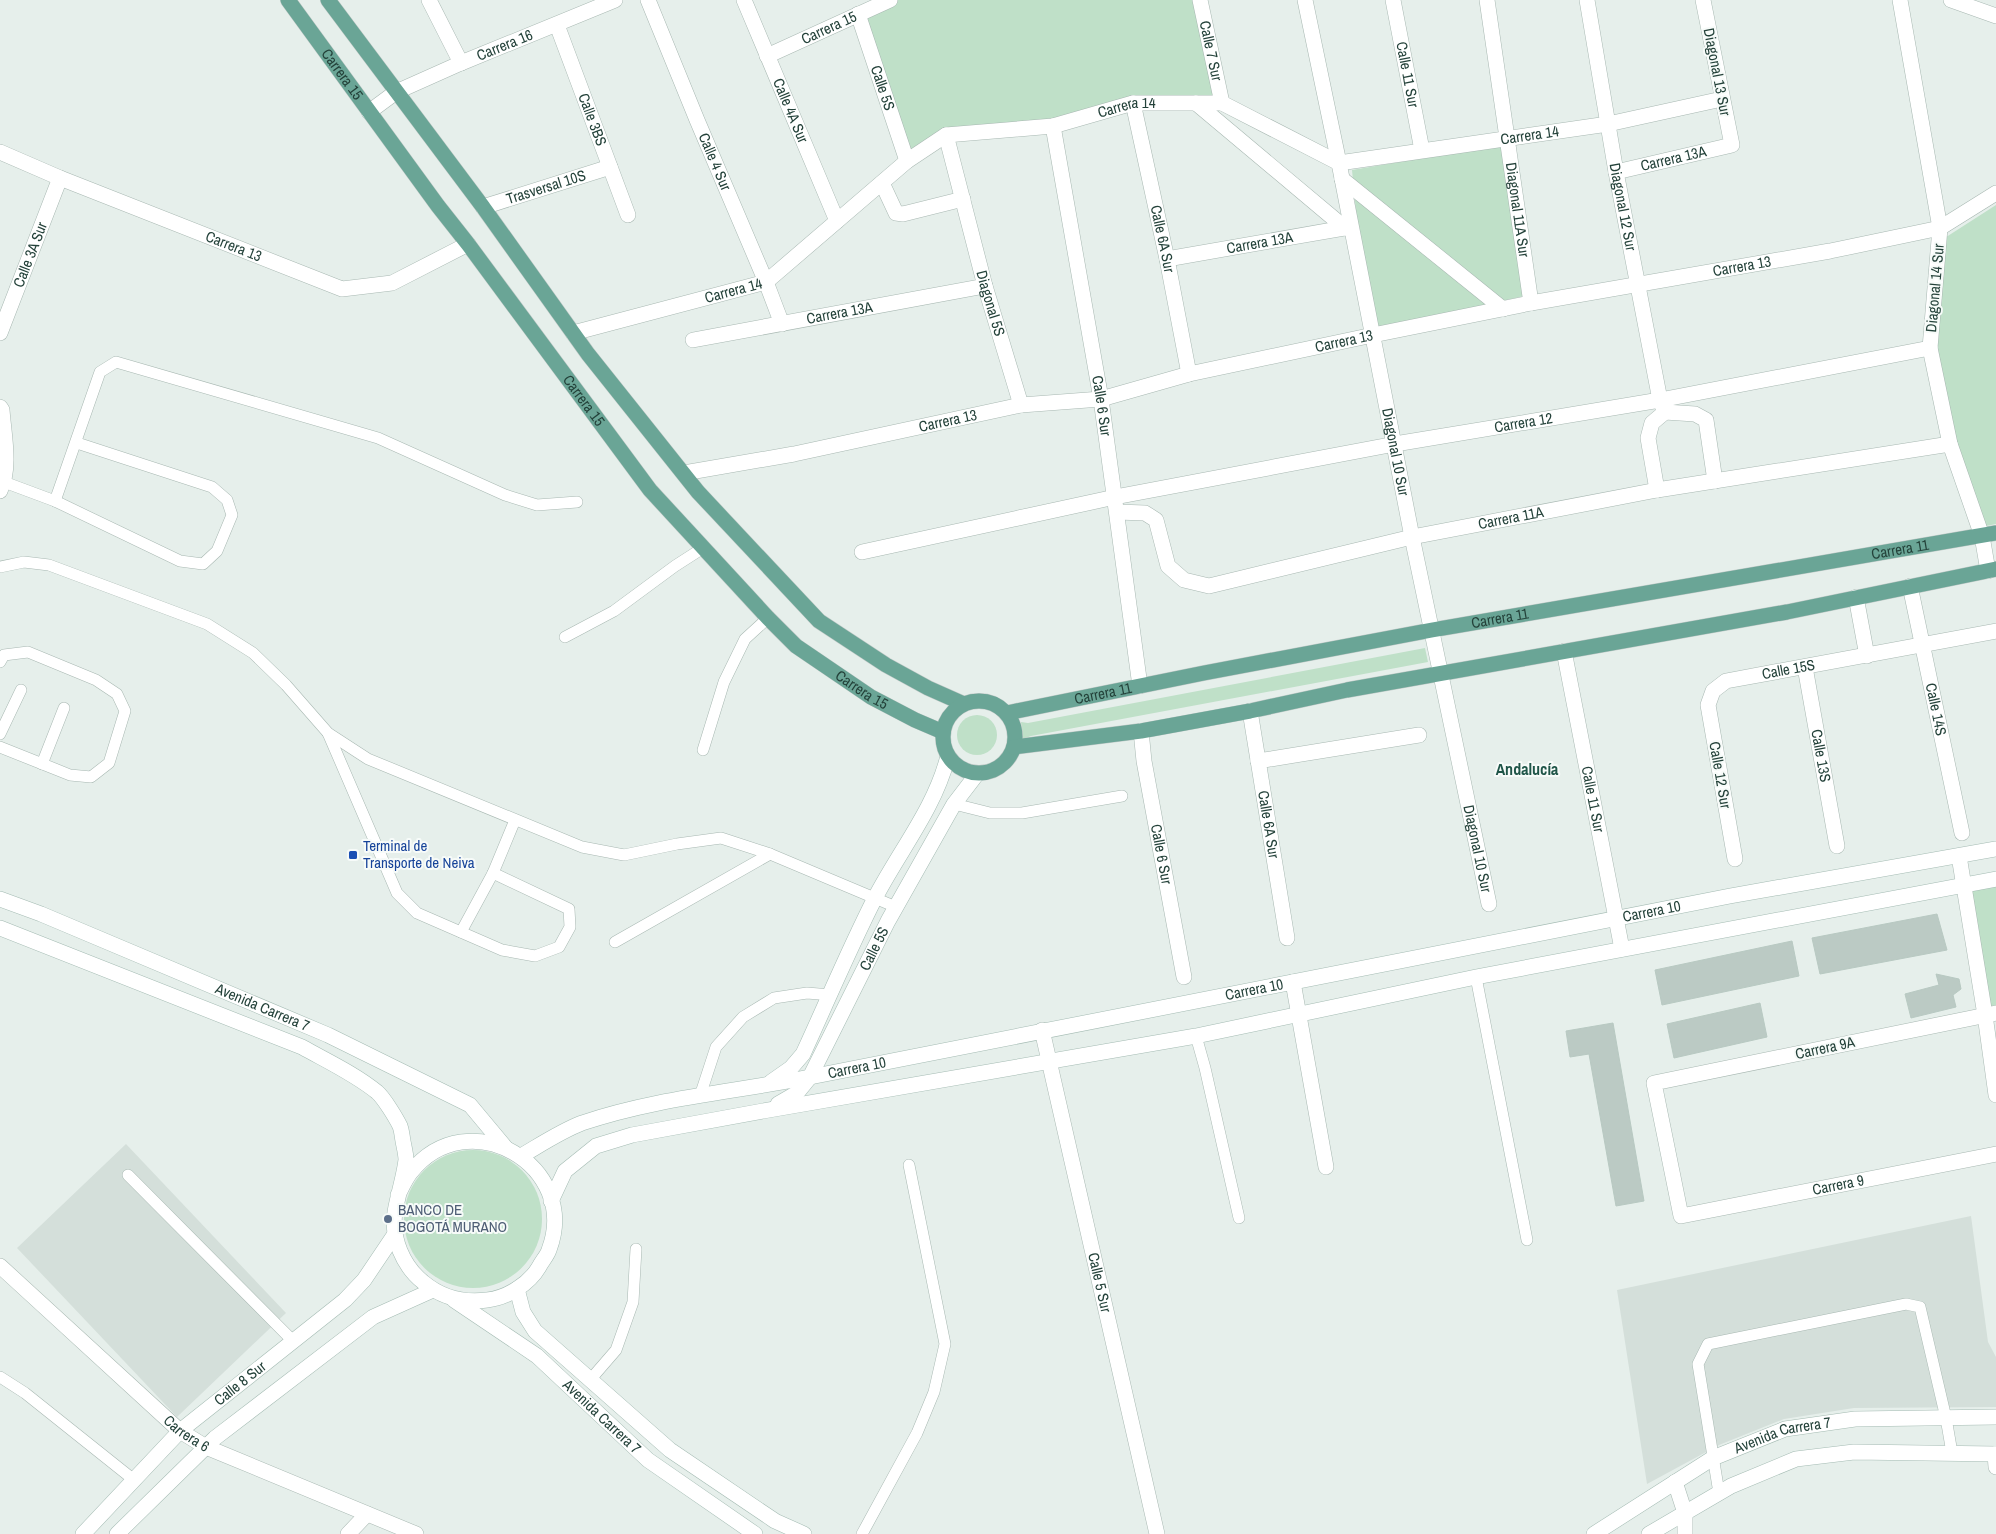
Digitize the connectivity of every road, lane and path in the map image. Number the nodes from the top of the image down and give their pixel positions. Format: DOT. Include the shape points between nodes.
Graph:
graph roads {
  1 [pos="288,0"];
  2 [pos="328,0"];
  3 [pos="429,0"];
  4 [pos="614,0"];
  5 [pos="648,0"];
  6 [pos="744,0"];
  7 [pos="890,0"];
  8 [pos="1200,0"];
  9 [pos="1305,0"];
  10 [pos="1393,0"];
  11 [pos="1487,0"];
  12 [pos="1588,0"];
  13 [pos="1702,0"];
  14 [pos="1900,0"];
  15 [pos="1951,0"];
  16 [pos="1981,5"];
  17 [pos="858,14"];
  18 [pos="1996,16"];
  19 [pos="557,25"];
  20 [pos="767,56"];
  21 [pos="461,63"];
  22 [pos="396,92"];
  23 [pos="1722,99"];
  24 [pos="1222,102"];
  25 [pos="1133,103"];
  26 [pos="1196,103"];
  27 [pos="370,112"];
  28 [pos="1608,124"];
  29 [pos="1053,126"];
  30 [pos="946,135"];
  31 [pos="1507,138"];
  32 [pos="1732,145"];
  33 [pos="1422,150"];
  34 [pos="0,152"];
  35 [pos="907,160"];
  36 [pos="1339,162"];
  37 [pos="610,167"];
  38 [pos="1616,172"];
  39 [pos="60,178"];
  40 [pos="1342,179"];
  41 [pos="882,183"];
  42 [pos="1996,193"];
  43 [pos="963,199"];
  44 [pos="483,207"];
  45 [pos="628,216"];
  46 [pos="837,221"];
  47 [pos="1348,228"];
  48 [pos="1940,228"];
  49 [pos="468,244"];
  50 [pos="1167,259"];
  51 [pos="766,282"];
  52 [pos="1638,284"];
  53 [pos="986,286"];
  54 [pos="1532,303"];
  55 [pos="1503,308"];
  56 [pos="782,324"];
  57 [pos="0,333"];
  58 [pos="573,334"];
  59 [pos="1373,335"];
  60 [pos="693,340"];
  61 [pos="1930,348"];
  62 [pos="1189,374"];
  63 [pos="1101,399"];
  64 [pos="1021,405"];
  65 [pos="1663,406"];
  66 [pos="1,409"];
  67 [pos="77,444"];
  68 [pos="1395,444"];
  69 [pos="1950,444"];
  70 [pos="684,474"];
  71 [pos="1715,481"];
  72 [pos="2,487"];
  73 [pos="1657,490"];
  74 [pos="55,502"];
  75 [pos="577,502"];
  76 [pos="1116,504"];
  77 [pos="1989,534"];
  78 [pos="1412,537"];
  79 [pos="704,548"];
  80 [pos="862,552"];
  81 [pos="0,567"];
  82 [pos="1992,570"];
  83 [pos="1910,586"];
  84 [pos="1856,597"];
  85 [pos="768,618"];
  86 [pos="1432,630"];
  87 [pos="1996,631"];
  88 [pos="565,637"];
  89 [pos="1921,646"];
  90 [pos="1564,651"];
  91 [pos="1867,656"];
  92 [pos="0,662"];
  93 [pos="1805,666"];
  94 [pos="1441,674"];
  95 [pos="1140,686"];
  96 [pos="21,690"];
  97 [pos="1713,691"];
  98 [pos="964,704"];
  99 [pos="64,708"];
  100 [pos="1250,711"];
  101 [pos="1007,713"];
  102 [pos="1141,731"];
  103 [pos="943,732"];
  104 [pos="328,733"];
  105 [pos="0,734"];
  106 [pos="1419,735"];
  107 [pos="0,747"];
  108 [pos="1014,747"];
  109 [pos="703,750"];
  110 [pos="948,756"];
  111 [pos="1258,761"];
  112 [pos="42,764"];
  113 [pos="977,774"];
  114 [pos="1122,796"];
  115 [pos="954,804"];
  116 [pos="515,820"];
  117 [pos="1962,832"];
  118 [pos="1837,846"];
  119 [pos="1996,849"];
  120 [pos="770,854"];
  121 [pos="1959,856"];
  122 [pos="1735,859"];
  123 [pos="493,873"];
  124 [pos="1996,879"];
  125 [pos="1963,885"];
  126 [pos="876,897"];
  127 [pos="0,899"];
  128 [pos="1488,904"];
  129 [pos="896,907"];
  130 [pos="1616,918"];
  131 [pos="0,928"];
  132 [pos="461,932"];
  133 [pos="1287,938"];
  134 [pos="615,942"];
  135 [pos="1622,949"];
  136 [pos="1184,977"];
  137 [pos="1476,977"];
  138 [pos="1294,982"];
  139 [pos="830,994"];
  140 [pos="1991,1014"];
  141 [pos="1300,1015"];
  142 [pos="1042,1030"];
  143 [pos="1196,1036"];
  144 [pos="1050,1062"];
  145 [pos="810,1077"];
  146 [pos="766,1086"];
  147 [pos="1996,1095"];
  148 [pos="700,1096"];
  149 [pos="763,1110"];
  150 [pos="504,1147"];
  151 [pos="1996,1154"];
  152 [pos="521,1156"];
  153 [pos="909,1165"];
  154 [pos="1326,1167"];
  155 [pos="128,1175"];
  156 [pos="398,1195"];
  157 [pos="552,1201"];
  158 [pos="1681,1216"];
  159 [pos="1239,1218"];
  160 [pos="395,1234"];
  161 [pos="1527,1240"];
  162 [pos="636,1249"];
  163 [pos="0,1266"];
  164 [pos="517,1289"];
  165 [pos="432,1290"];
  166 [pos="450,1298"];
  167 [pos="293,1341"];
  168 [pos="0,1377"];
  169 [pos="590,1380"];
  170 [pos="1996,1417"];
  171 [pos="1946,1418"];
  172 [pos="180,1431"];
  173 [pos="206,1447"];
  174 [pos="1952,1453"];
  175 [pos="1713,1458"];
  176 [pos="1996,1458"];
  177 [pos="134,1480"];
  178 [pos="1675,1482"];
  179 [pos="1719,1493"];
  180 [pos="1684,1513"];
  181 [pos="367,1514"];
  182 [pos="83,1534"];
  183 [pos="117,1534"];
  184 [pos="348,1534"];
  185 [pos="416,1534"];
  186 [pos="755,1534"];
  187 [pos="804,1534"];
  188 [pos="862,1534"];
  189 [pos="1157,1534"];
  190 [pos="1594,1534"];
  191 [pos="1649,1534"];
  192 [pos="1685,1534"];
  1 -- 27 [label="main road, Carrera 15"];
  2 -- 22 [label="main road, Carrera 15"];
  3 -- 21 [label="street"];
  4 -- 19 [label="street, Carrera 16"];
  5 -- 51 [label="street, Calle 4 Sur"];
  6 -- 20 [label="street, Calle 4A Sur"];
  7 -- 17 [label="street, Carrera 15"];
  8 -- 24 [label="street, Calle 7 Sur"];
  9 -- 36 [label="street, Diagonal 10 Sur"];
  10 -- 33 [label="street, Calle 11 Sur"];
  11 -- 31 [label="street, Diagonal 11A Sur"];
  12 -- 28 [label="street, Diagonal 12 Sur"];
  13 -- 23 [label="street, Diagonal 13 Sur"];
  14 -- 48 [label="street, Diagonal 14 Sur"];
  15 -- 16 [label="street"];
  16 -- 18 [label="street"];
  17 -- 20 [label="street, Carrera 15"];
  17 -- 35 [label="street, Calle 5S"];
  19 -- 21 [label="street, Carrera 16"];
  19 -- 37 [label="street, Calle 3BS"];
  20 -- 46 [label="street, Calle 4A Sur"];
  21 -- 22 [label="street, Carrera 16"];
  22 -- 27 [label="street, Carrera 16"];
  22 -- 44 [label="main road, Carrera 15"];
  23 -- 28 [label="street, Carrera 14"];
  23 -- 32 [label="street, Diagonal 13 Sur"];
  24 -- 26 [label="street, Carrera 14"];
  24 -- 36 [label="street, Carrera 14"];
  25 -- 26 [label="street, Carrera 14"];
  25 -- 29 [label="street, Carrera 14"];
  25 -- 50 [label="street, Calle 6A Sur"];
  26 -- 47 [label="street"];
  27 -- 49 [label="main road, Carrera 15"];
  28 -- 31 [label="street, Carrera 14"];
  28 -- 38 [label="street, Diagonal 12 Sur"];
  29 -- 30 [label="street, Carrera 14"];
  29 -- 63 [label="street, Calle 6 Sur"];
  30 -- 35 [label="street, Carrera 14"];
  30 -- 43 [label="street"];
  31 -- 33 [label="street, Carrera 14"];
  31 -- 54 [label="street, Diagonal 11A Sur"];
  32 -- 38 [label="street, Carrera 13A"];
  33 -- 36 [label="street, Carrera 14"];
  34 -- 39 [label="street, Carrera 13"];
  35 -- 41 [label="street, Carrera 14"];
  36 -- 40 [label="street, Diagonal 10 Sur"];
  37 -- 44 [label="street, Trasversal 10S"];
  37 -- 45 [label="street, Calle 3BS"];
  38 -- 52 [label="street, Diagonal 12 Sur"];
  39 -- 49 [label="street, Carrera 13" via="342,289 392,283"];
  39 -- 57 [label="street, Calle 3A Sur"];
  40 -- 47 [label="street, Diagonal 10 Sur"];
  40 -- 55 [label="street"];
  41 -- 43 [label="street" via="896,213"];
  41 -- 46 [label="street, Carrera 14"];
  42 -- 48 [label="street, Carrera 13"];
  43 -- 53 [label="street, Diagonal 5S"];
  44 -- 58 [label="main road, Carrera 15"];
  46 -- 51 [label="street, Carrera 14"];
  47 -- 50 [label="street, Carrera 13A"];
  47 -- 59 [label="street, Diagonal 10 Sur"];
  48 -- 52 [label="street, Carrera 13" via="1830,251"];
  48 -- 61 [label="street, Diagonal 14 Sur"];
  49 -- 79 [label="main road, Carrera 15" via="650,490"];
  50 -- 62 [label="street, Calle 6A Sur"];
  51 -- 56 [label="street, Calle 4 Sur"];
  51 -- 58 [label="street, Carrera 14"];
  52 -- 54 [label="street, Carrera 13"];
  52 -- 65 [label="street, Diagonal 12 Sur"];
  53 -- 56 [label="street, Carrera 13A"];
  53 -- 64 [label="street, Diagonal 5S"];
  54 -- 55 [label="street, Carrera 13"];
  55 -- 59 [label="street, Carrera 13"];
  56 -- 60 [label="street, Carrera 13A"];
  58 -- 70 [label="main road, Carrera 15"];
  59 -- 62 [label="street, Carrera 13"];
  59 -- 68 [label="street, Diagonal 10 Sur"];
  61 -- 65 [label="street, Carrera 12"];
  61 -- 69 [label="street, Diagonal 14 Sur"];
  62 -- 63 [label="street, Carrera 13"];
  63 -- 64 [label="street, Carrera 13"];
  63 -- 76 [label="street, Calle 6 Sur"];
  64 -- 70 [label="street, Carrera 13"];
  65 -- 68 [label="street, Carrera 12"];
  65 -- 71 [label="street" via="1696,414 1706,420"];
  65 -- 73 [label="street" via="1652,423 1648,438"];
  66 -- 72 [label="street" via="5,449"];
  67 -- 74 [label="lane"];
  67 -- 74 [label="lane" via="212,486 227,500 232,515 218,551 203,564 180,561"];
  67 -- 75 [label="lane" via="100,372 116,362 378,438 505,495 537,505"];
  68 -- 76 [label="street, Carrera 12"];
  68 -- 78 [label="street, Diagonal 10 Sur"];
  69 -- 71 [label="street, Carrera 11A"];
  69 -- 77 [label="street, Diagonal 14 Sur"];
  70 -- 98 [label="main road, Carrera 15" via="819,621 886,665"];
  71 -- 73 [label="street, Carrera 11A"];
  72 -- 74 [label="lane"];
  73 -- 78 [label="street, Carrera 11A"];
  76 -- 78 [label="street, Carrera 11A" via="1156,520 1168,566 1184,580 1209,586"];
  76 -- 80 [label="street"];
  76 -- 95 [label="street, Calle 6 Sur"];
  77 -- 82 [label="street, Diagonal 14 Sur"];
  77 -- 86 [label="main road, Carrera 11"];
  78 -- 86 [label="street, Diagonal 10 Sur"];
  79 -- 85 [label="main road, Carrera 15"];
  79 -- 88 [label="lane" via="614,611"];
  81 -- 104 [label="lane" via="24,562 49,566 206,624 253,653"];
  82 -- 83 [label="main road"];
  83 -- 84 [label="main road"];
  83 -- 89 [label="street, Calle 14S"];
  84 -- 90 [label="main road"];
  84 -- 91 [label="street"];
  85 -- 103 [label="main road, Carrera 15" via="796,646 871,697"];
  85 -- 109 [label="lane" via="745,639 724,682"];
  86 -- 94 [label="street, Diagonal 10 Sur"];
  86 -- 95 [label="main road, Carrera 11"];
  87 -- 89 [label="street, Calle 15S"];
  89 -- 91 [label="street, Calle 15S"];
  89 -- 117 [label="street, Calle 14S"];
  90 -- 94 [label="main road"];
  90 -- 130 [label="street, Calle 11 Sur"];
  91 -- 93 [label="street, Calle 15S"];
  92 -- 112 [label="lane" via="4,656 28,652 96,680 117,694 125,711 109,763 91,777 70,775"];
  93 -- 97 [label="street, Calle 15S" via="1726,680"];
  93 -- 118 [label="street, Calle 13S"];
  94 -- 100 [label="main road"];
  94 -- 128 [label="street, Diagonal 10 Sur"];
  95 -- 101 [label="main road, Carrera 11"];
  96 -- 105 [label="lane"];
  97 -- 122 [label="street, Calle 12 Sur" via="1708,705"];
  98 -- 101 [label="main road" via="987,701"];
  98 -- 103 [label="main road" via="946,721"];
  99 -- 112 [label="lane"];
  100 -- 102 [label="main road"];
  100 -- 111 [label="street, Calle 6A Sur"];
  101 -- 108 [label="main road" via="1014,729"];
  102 -- 108 [label="main road"];
  102 -- 136 [label="street, Calle 6 Sur"];
  103 -- 110 [label="main road"];
  104 -- 116 [label="lane" via="368,759"];
  104 -- 132 [label="lane" via="396,893 417,913"];
  106 -- 111 [label="street"];
  107 -- 112 [label="lane"];
  108 -- 113 [label="main road" via="1000,767"];
  110 -- 113 [label="main road" via="963,771"];
  110 -- 126 [label="street, Calle 5S" via="929,807"];
  111 -- 133 [label="street, Calle 6A Sur"];
  113 -- 115 [label="street, Calle 5S"];
  114 -- 115 [label="lane" via="1022,813 990,813"];
  115 -- 129 [label="street, Calle 5S"];
  116 -- 120 [label="lane" via="582,848 624,855 721,838"];
  116 -- 123 [label="lane"];
  119 -- 121 [label="street, Carrera 10"];
  120 -- 126 [label="lane"];
  120 -- 134 [label="lane"];
  121 -- 125 [label="street"];
  121 -- 130 [label="street, Carrera 10"];
  123 -- 132 [label="lane"];
  123 -- 132 [label="lane" via="569,909 570,927 559,947 534,956 502,950"];
  124 -- 125 [label="street, Carrera 10"];
  125 -- 135 [label="street, Carrera 10"];
  125 -- 140 [label="street"];
  126 -- 129 [label="lane"];
  126 -- 139 [label="street, Calle 5S"];
  127 -- 150 [label="street, Avenida Carrera 7" via="328,1035 470,1105"];
  129 -- 145 [label="street, Calle 5S"];
  130 -- 135 [label="street, Calle 11 Sur"];
  130 -- 138 [label="street, Carrera 10"];
  131 -- 156 [label="street, Avenida Carrera 7" via="302,1047 378,1093 401,1127 406,1158"];
  135 -- 137 [label="street, Carrera 10"];
  137 -- 141 [label="street, Carrera 10"];
  137 -- 161 [label="lane"];
  138 -- 141 [label="street"];
  138 -- 142 [label="street, Carrera 10"];
  139 -- 146 [label="street, Calle 5S" via="803,1054 791,1068"];
  139 -- 148 [label="lane" via="808,993 774,998 743,1018 716,1047"];
  140 -- 147 [label="street"];
  140 -- 158 [label="street, Carrera 9A" via="1654,1083"];
  141 -- 143 [label="street, Carrera 10"];
  141 -- 154 [label="street"];
  142 -- 144 [label="street, Calle 5 Sur"];
  142 -- 145 [label="street, Carrera 10"];
  143 -- 144 [label="street, Carrera 10"];
  143 -- 159 [label="lane"];
  144 -- 149 [label="street, Carrera 10"];
  144 -- 189 [label="street, Calle 5 Sur"];
  145 -- 146 [label="street, Carrera 10"];
  145 -- 149 [label="street, Calle 5S" via="797,1093"];
  146 -- 148 [label="street, Carrera 10"];
  148 -- 152 [label="street, Carrera 10" via="580,1124"];
  149 -- 157 [label="street, Carrera 10" via="632,1135 596,1146 565,1171"];
  150 -- 152 [label="street"];
  150 -- 156 [label="street" via="479,1141 454,1144 430,1154 411,1172"];
  151 -- 158 [label="street, Carrera 9"];
  152 -- 157 [label="street" via="544,1182"];
  153 -- 188 [label="lane" via="945,1344 934,1392 917,1433"];
  155 -- 167 [label="lane"];
  156 -- 160 [label="street"];
  157 -- 164 [label="street" via="554,1226 549,1250 536,1272"];
  160 -- 165 [label="street" via="410,1269"];
  160 -- 167 [label="street, Calle 8 Sur" via="364,1280 345,1300"];
  162 -- 169 [label="lane" via="634,1302 616,1350"];
  163 -- 172 [label="street, Carrera 6"];
  164 -- 166 [label="street" via="489,1300"];
  164 -- 169 [label="street, Avenida Carrera 7" via="523,1312 535,1331"];
  165 -- 166 [label="street"];
  165 -- 173 [label="street, Calle 8 Sur" via="373,1317"];
  166 -- 186 [label="street, Avenida Carrera 7" via="537,1356 648,1460"];
  167 -- 172 [label="street, Calle 8 Sur"];
  168 -- 177 [label="lane" via="25,1392"];
  169 -- 187 [label="street, Avenida Carrera 7" via="670,1450 775,1521"];
  170 -- 171 [label="street, Avenida Carrera 7"];
  171 -- 174 [label="lane"];
  171 -- 175 [label="street, Avenida Carrera 7" via="1855,1419 1785,1429"];
  171 -- 175 [label="lane" via="1920,1307 1906,1304 1708,1344 1698,1364"];
  172 -- 173 [label="street, Carrera 6"];
  172 -- 177 [label="street, Calle 8 Sur"];
  173 -- 181 [label="street, Carrera 6"];
  173 -- 183 [label="street, Calle 8 Sur"];
  174 -- 176 [label="street, Avenida Carrera 7"];
  174 -- 179 [label="street, Avenida Carrera 7" via="1854,1452 1796,1460"];
  175 -- 178 [label="street, Avenida Carrera 7"];
  175 -- 179 [label="lane"];
  177 -- 182 [label="street, Calle 8 Sur"];
  178 -- 180 [label="street"];
  178 -- 190 [label="street, Avenida Carrera 7"];
  179 -- 180 [label="street, Avenida Carrera 7"];
  180 -- 191 [label="street, Avenida Carrera 7"];
  180 -- 192 [label="street"];
  181 -- 184 [label="street"];
  181 -- 185 [label="street, Carrera 6"];
}
